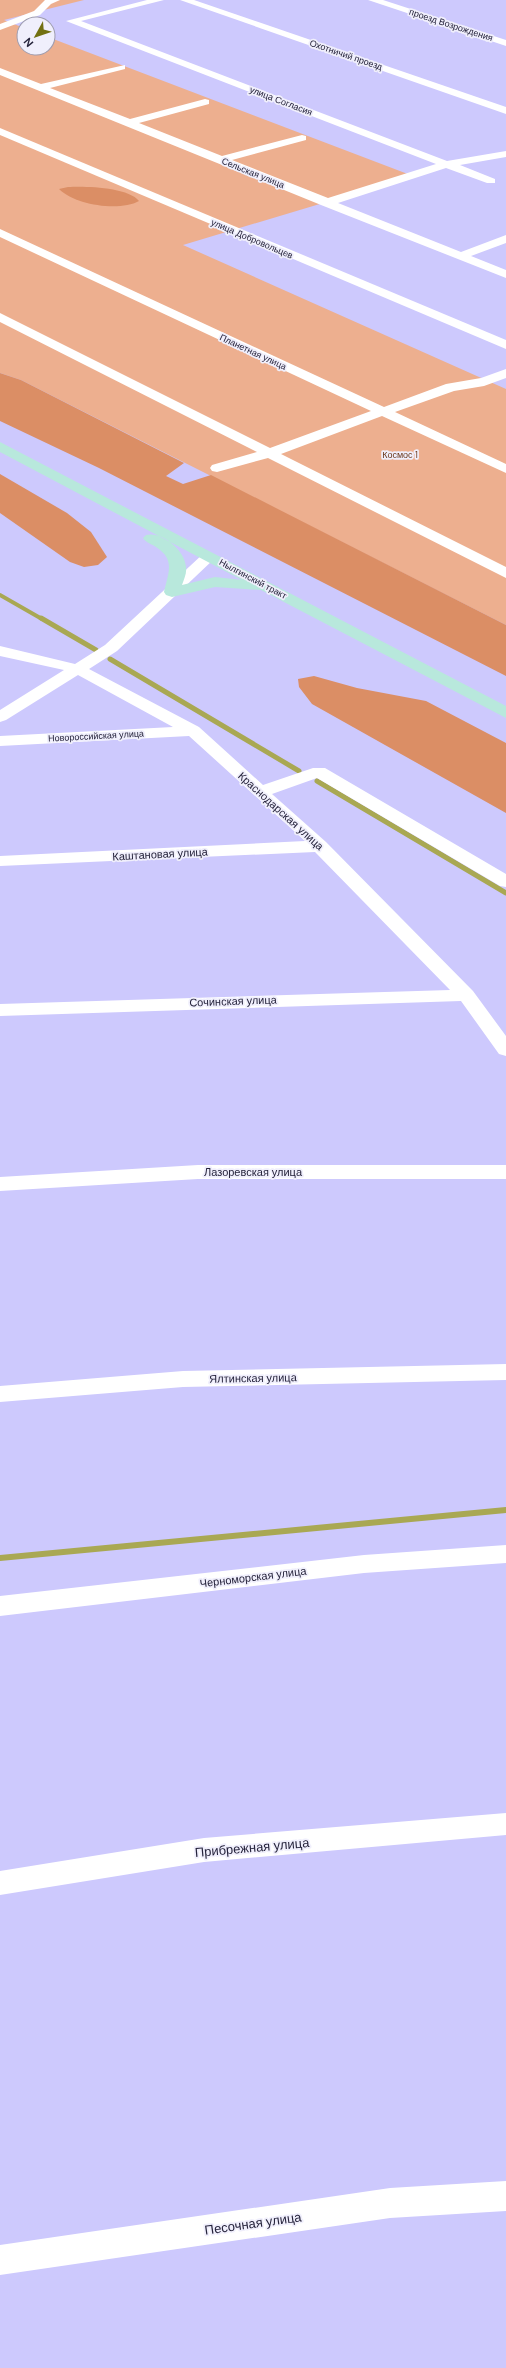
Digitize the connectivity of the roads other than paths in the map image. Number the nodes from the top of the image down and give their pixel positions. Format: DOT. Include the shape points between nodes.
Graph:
graph roads {
  1 [pos="159,0"];
  2 [pos="185,0"];
  3 [pos="373,0"];
  4 [pos="49,1"];
  5 [pos="0,28"];
  6 [pos="506,43"];
  7 [pos="121,67"];
  8 [pos="0,71"];
  9 [pos="40,87"];
  10 [pos="205,102"];
  11 [pos="506,111"];
  12 [pos="128,123"];
  13 [pos="0,131"];
  14 [pos="302,138"];
  15 [pos="506,154"];
  16 [pos="220,160"];
  17 [pos="447,164"];
  18 [pos="491,180"];
  19 [pos="325,203"];
  20 [pos="0,233"];
  21 [pos="506,239"];
  22 [pos="460,256"];
  23 [pos="506,274"];
  24 [pos="0,317"];
  25 [pos="506,345"];
  26 [pos="506,372"];
  27 [pos="484,382"];
  28 [pos="499,388"];
  29 [pos="380,411"];
  30 [pos="0,446"];
  31 [pos="269,452"];
  32 [pos="0,454"];
  33 [pos="216,468"];
  34 [pos="506,469"];
  35 [pos="209,556"];
  36 [pos="506,573"];
  37 [pos="268,587"];
  38 [pos="172,592"];
  39 [pos="0,651"];
  40 [pos="78,669"];
  41 [pos="506,713"];
  42 [pos="0,717"];
  43 [pos="193,731"];
  44 [pos="0,741"];
  45 [pos="261,792"];
  46 [pos="320,846"];
  47 [pos="0,861"];
  48 [pos="506,882"];
  49 [pos="466,995"];
  50 [pos="0,1010"];
  51 [pos="506,1050"];
  52 [pos="506,1172"];
  53 [pos="0,1184"];
  54 [pos="506,1372"];
  55 [pos="0,1394"];
  56 [pos="506,1554"];
  57 [pos="0,1606"];
  58 [pos="506,1824"];
  59 [pos="0,1883"];
  60 [pos="506,2196"];
  61 [pos="0,2260"];
  1 -- 17 [label="street, улица Согласия" via="71,21"];
  2 -- 11 [label="street, Охотничий проезд"];
  3 -- 6 [label="street, проезд Возрождения"];
  4 -- 5 [label="street" via="36,13"];
  7 -- 9 [label="street"];
  8 -- 9 [label="street, Сельская улица"];
  9 -- 12 [label="street, Сельская улица"];
  10 -- 12 [label="street"];
  12 -- 16 [label="street, Сельская улица"];
  13 -- 25 [label="street, улица Добровольцев"];
  14 -- 16 [label="street"];
  15 -- 17 [label="street"];
  16 -- 19 [label="street, Сельская улица"];
  17 -- 18 [label="street, улица Согласия"];
  17 -- 19 [label="street"];
  19 -- 22 [label="street, Сельская улица"];
  20 -- 29 [label="street, Планетная улица"];
  21 -- 22 [label="street"];
  22 -- 23 [label="street, Сельская улица"];
  24 -- 31 [label="street"];
  26 -- 27 [label="street"];
  27 -- 28 [label="street"];
  27 -- 29 [label="street" via="451,387"];
  29 -- 31 [label="street"];
  29 -- 34 [label="street, Планетная улица"];
  30 -- 35 [label="main road, Нылгинский тракт"];
  31 -- 33 [label="street"];
  31 -- 36 [label="street"];
  32 -- 38 [label="main road" via="167,546 174,554 178,573"];
  35 -- 37 [label="main road, Нылгинский тракт"];
  35 -- 38 [label="street"];
  37 -- 38 [label="main road" via="215,582"];
  37 -- 41 [label="main road, Нылгинский тракт"];
  38 -- 40 [label="street" via="111,648"];
  39 -- 40 [label="street, Краснодарская улица"];
  40 -- 42 [label="street"];
  40 -- 43 [label="street, Краснодарская улица"];
  43 -- 44 [label="street, Новороссийская улица"];
  43 -- 45 [label="street, Краснодарская улица"];
  45 -- 46 [label="street, Краснодарская улица"];
  45 -- 48 [label="street" via="319,772"];
  46 -- 47 [label="street, Каштановая улица"];
  46 -- 49 [label="street, Краснодарская улица"];
  49 -- 50 [label="street, Сочинская улица"];
  49 -- 51 [label="street, Краснодарская улица"];
  52 -- 53 [label="street, Лазоревская улица" via="198,1172"];
  54 -- 55 [label="street, Ялтинская улица" via="183,1379"];
  56 -- 57 [label="street, Черноморская улица" via="364,1564"];
  58 -- 59 [label="street, Прибрежная улица" via="204,1850"];
  60 -- 61 [label="street, Песочная улица" via="390,2203"];
}
